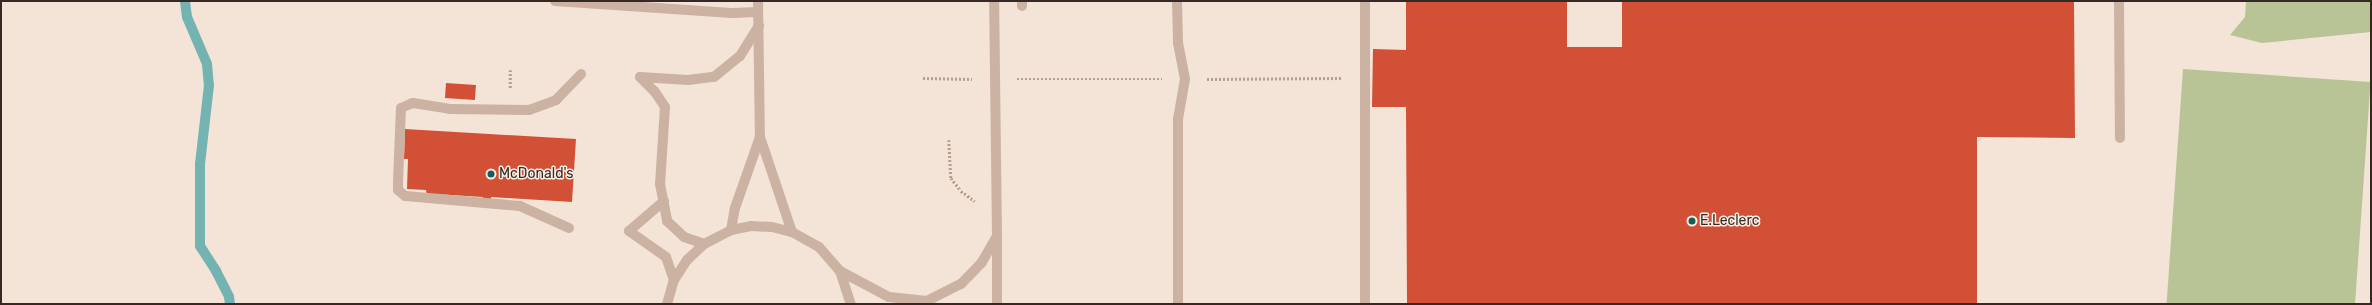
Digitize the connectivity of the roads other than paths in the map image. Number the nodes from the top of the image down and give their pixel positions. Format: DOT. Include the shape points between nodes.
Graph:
graph roads {
  1 [pos="555,1"];
  2 [pos="758,1"];
  3 [pos="994,1"];
  4 [pos="1177,1"];
  5 [pos="1365,1"];
  6 [pos="2119,1"];
  7 [pos="670,5"];
  8 [pos="758,12"];
  9 [pos="758,26"];
  10 [pos="581,74"];
  11 [pos="760,137"];
  12 [pos="2120,138"];
  13 [pos="664,201"];
  14 [pos="569,228"];
  15 [pos="731,230"];
  16 [pos="792,232"];
  17 [pos="997,236"];
  18 [pos="704,244"];
  19 [pos="840,271"];
  20 [pos="674,280"];
  21 [pos="667,304"];
  22 [pos="851,304"];
  23 [pos="997,304"];
  24 [pos="1178,304"];
  25 [pos="1365,304"];
  1 -- 7 [label="street"];
  2 -- 8 [label="street"];
  3 -- 17 [label="street"];
  4 -- 24 [label="street" via="1178,43 1186,79 1178,119"];
  5 -- 25 [label="street"];
  6 -- 12 [label="street"];
  7 -- 8 [label="street"];
  8 -- 9 [label="street"];
  9 -- 11 [label="street"];
  9 -- 13 [label="street" via="740,56 714,77 688,80 640,77 665,107 660,184"];
  10 -- 14 [label="street" via="556,100 530,110 449,109 413,103 401,108 398,190 405,196 520,206"];
  11 -- 15 [label="street" via="735,208"];
  11 -- 16 [label="street"];
  13 -- 18 [label="street" via="667,220 684,236"];
  13 -- 20 [label="street" via="629,231 666,257"];
  15 -- 16 [label="street" via="751,226 772,227"];
  15 -- 18 [label="street"];
  16 -- 19 [label="street" via="819,247"];
  17 -- 19 [label="street" via="982,262 961,284 927,301 889,297"];
  17 -- 23 [label="street"];
  18 -- 20 [label="street" via="686,260"];
  19 -- 22 [label="street"];
  20 -- 21 [label="street"];
}
